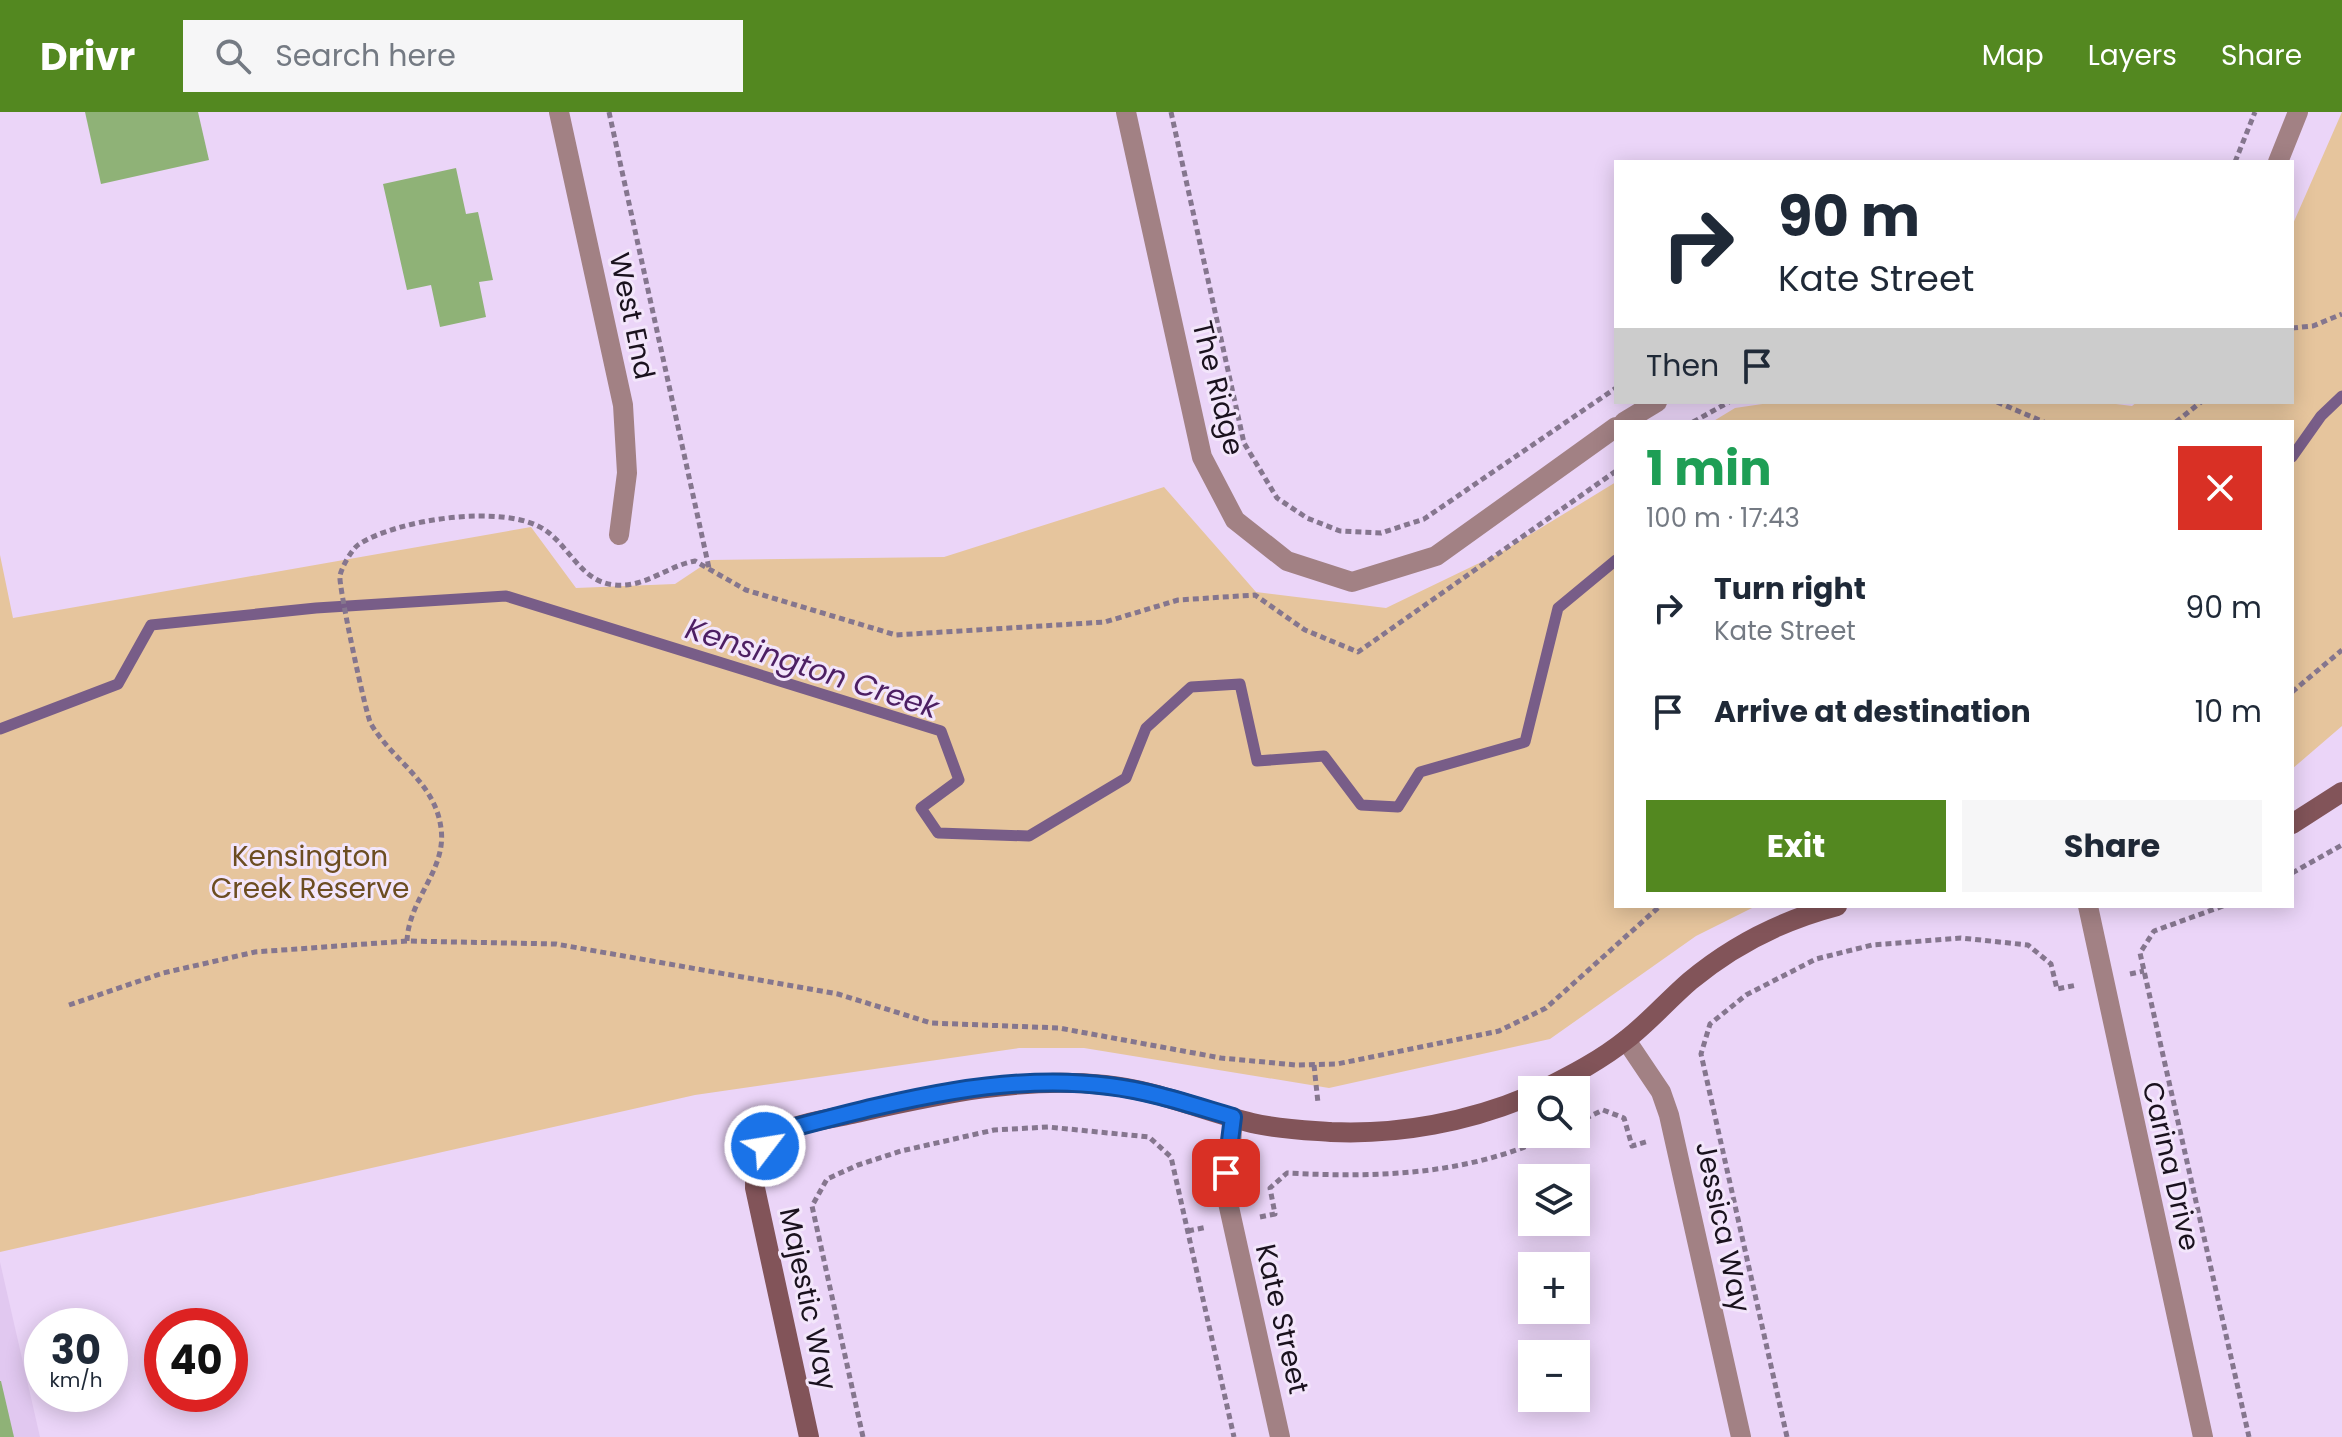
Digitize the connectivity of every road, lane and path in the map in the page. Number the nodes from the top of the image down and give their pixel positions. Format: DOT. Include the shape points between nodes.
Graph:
graph roads {
  1 [pos="559,112"];
  2 [pos="609,112"];
  3 [pos="1126,112"];
  4 [pos="1171,112"];
  5 [pos="2255,112"];
  6 [pos="2298,112"];
  7 [pos="2236,160"];
  8 [pos="2279,160"];
  9 [pos="2342,314"];
  10 [pos="2294,328"];
  11 [pos="1614,389"];
  12 [pos="1654,404"];
  13 [pos="1725,404"];
  14 [pos="2001,404"];
  15 [pos="2198,404"];
  16 [pos="1627,420"];
  17 [pos="1697,420"];
  18 [pos="2034,420"];
  19 [pos="2178,420"];
  20 [pos="1614,428"];
  21 [pos="1614,472"];
  22 [pos="619,535"];
  23 [pos="709,569"];
  24 [pos="2342,650"];
  25 [pos="2294,690"];
  26 [pos="2342,792"];
  27 [pos="2294,823"];
  28 [pos="2342,845"];
  29 [pos="2294,872"];
  30 [pos="1658,908"];
  31 [pos="1831,908"];
  32 [pos="2088,908"];
  33 [pos="2217,908"];
  34 [pos="407,941"];
  35 [pos="2101,980"];
  36 [pos="69,1005"];
  37 [pos="1626,1040"];
  38 [pos="1314,1065"];
  39 [pos="1569,1076"];
  40 [pos="1518,1100"];
  41 [pos="1590,1116"];
  42 [pos="1233,1117"];
  43 [pos="1321,1131"];
  44 [pos="1649,1141"];
  45 [pos="1518,1148"];
  46 [pos="1287,1173"];
  47 [pos="809,1437"];
  48 [pos="863,1437"];
  49 [pos="1234,1437"];
  50 [pos="1280,1437"];
  51 [pos="1741,1437"];
  52 [pos="1787,1437"];
  53 [pos="2203,1437"];
  54 [pos="2249,1437"];
  1 -- 22 [label="street, West End" via="624,415 627,473"];
  2 -- 23 [label="path"];
  3 -- 20 [label="street, The Ridge" via="1202,457 1235,520 1287,561 1352,582 1436,556"];
  4 -- 11 [label="path" via="1244,443 1277,498 1307,518 1340,531 1381,533 1424,519"];
  5 -- 7 [label="path"];
  6 -- 8 [label="street"];
  9 -- 10 [label="path"];
  12 -- 16 [label="street"];
  13 -- 17 [label="path"];
  14 -- 18 [label="path"];
  15 -- 19 [label="path"];
  21 -- 23 [label="path" via="1358,652 1305,630 1255,595 1178,600 1105,622 896,635 746,590"];
  23 -- 34 [label="path" via="695,561 651,579 614,585 586,573 545,530 511,516 401,524 355,546 339,576 369,722 429,791 441,827 441,857 408,919"];
  24 -- 25 [label="path"];
  26 -- 27 [label="street"];
  28 -- 29 [label="path"];
  30 -- 38 [label="path" via="1546,1008 1499,1031"];
  31 -- 37 [label="street" via="1738,947 1689,982"];
  32 -- 35 [label="street, Carina Drive"];
  33 -- 54 [label="path" via="2154,931 2140,953"];
  34 -- 36 [label="path" via="255,952 163,973"];
  34 -- 38 [label="path" via="556,944 838,994 931,1023 1059,1028 1221,1058"];
  35 -- 52 [label="path" via="2057,989 2051,964 2028,945 1961,938 1890,942 1793,969 1746,995 1710,1024 1701,1054"];
  35 -- 53 [label="street, Carina Drive"];
  37 -- 39 [label="street"];
  37 -- 51 [label="street, Jessica Way" via="1661,1092 1669,1115"];
  38 -- 43 [label="path"];
  40 -- 43 [label="street, Majestic Way" via="1429,1125"];
  41 -- 44 [label="path" via="1603,1110 1624,1118 1632,1146"];
  42 -- 43 [label="street, Majestic Way"];
  42 -- 47 [label="street, Majestic Way" via="1128,1089 1032,1083 911,1100 796,1127 775,1137 758,1161 755,1188"];
  42 -- 50 [label="street, Kate Street" via="1227,1198"];
  45 -- 46 [label="path" via="1436,1170 1380,1177"];
  48 -- 49 [label="path" via="812,1206 827,1179 913,1148 994,1130 1048,1127 1149,1137 1171,1157"];
}
